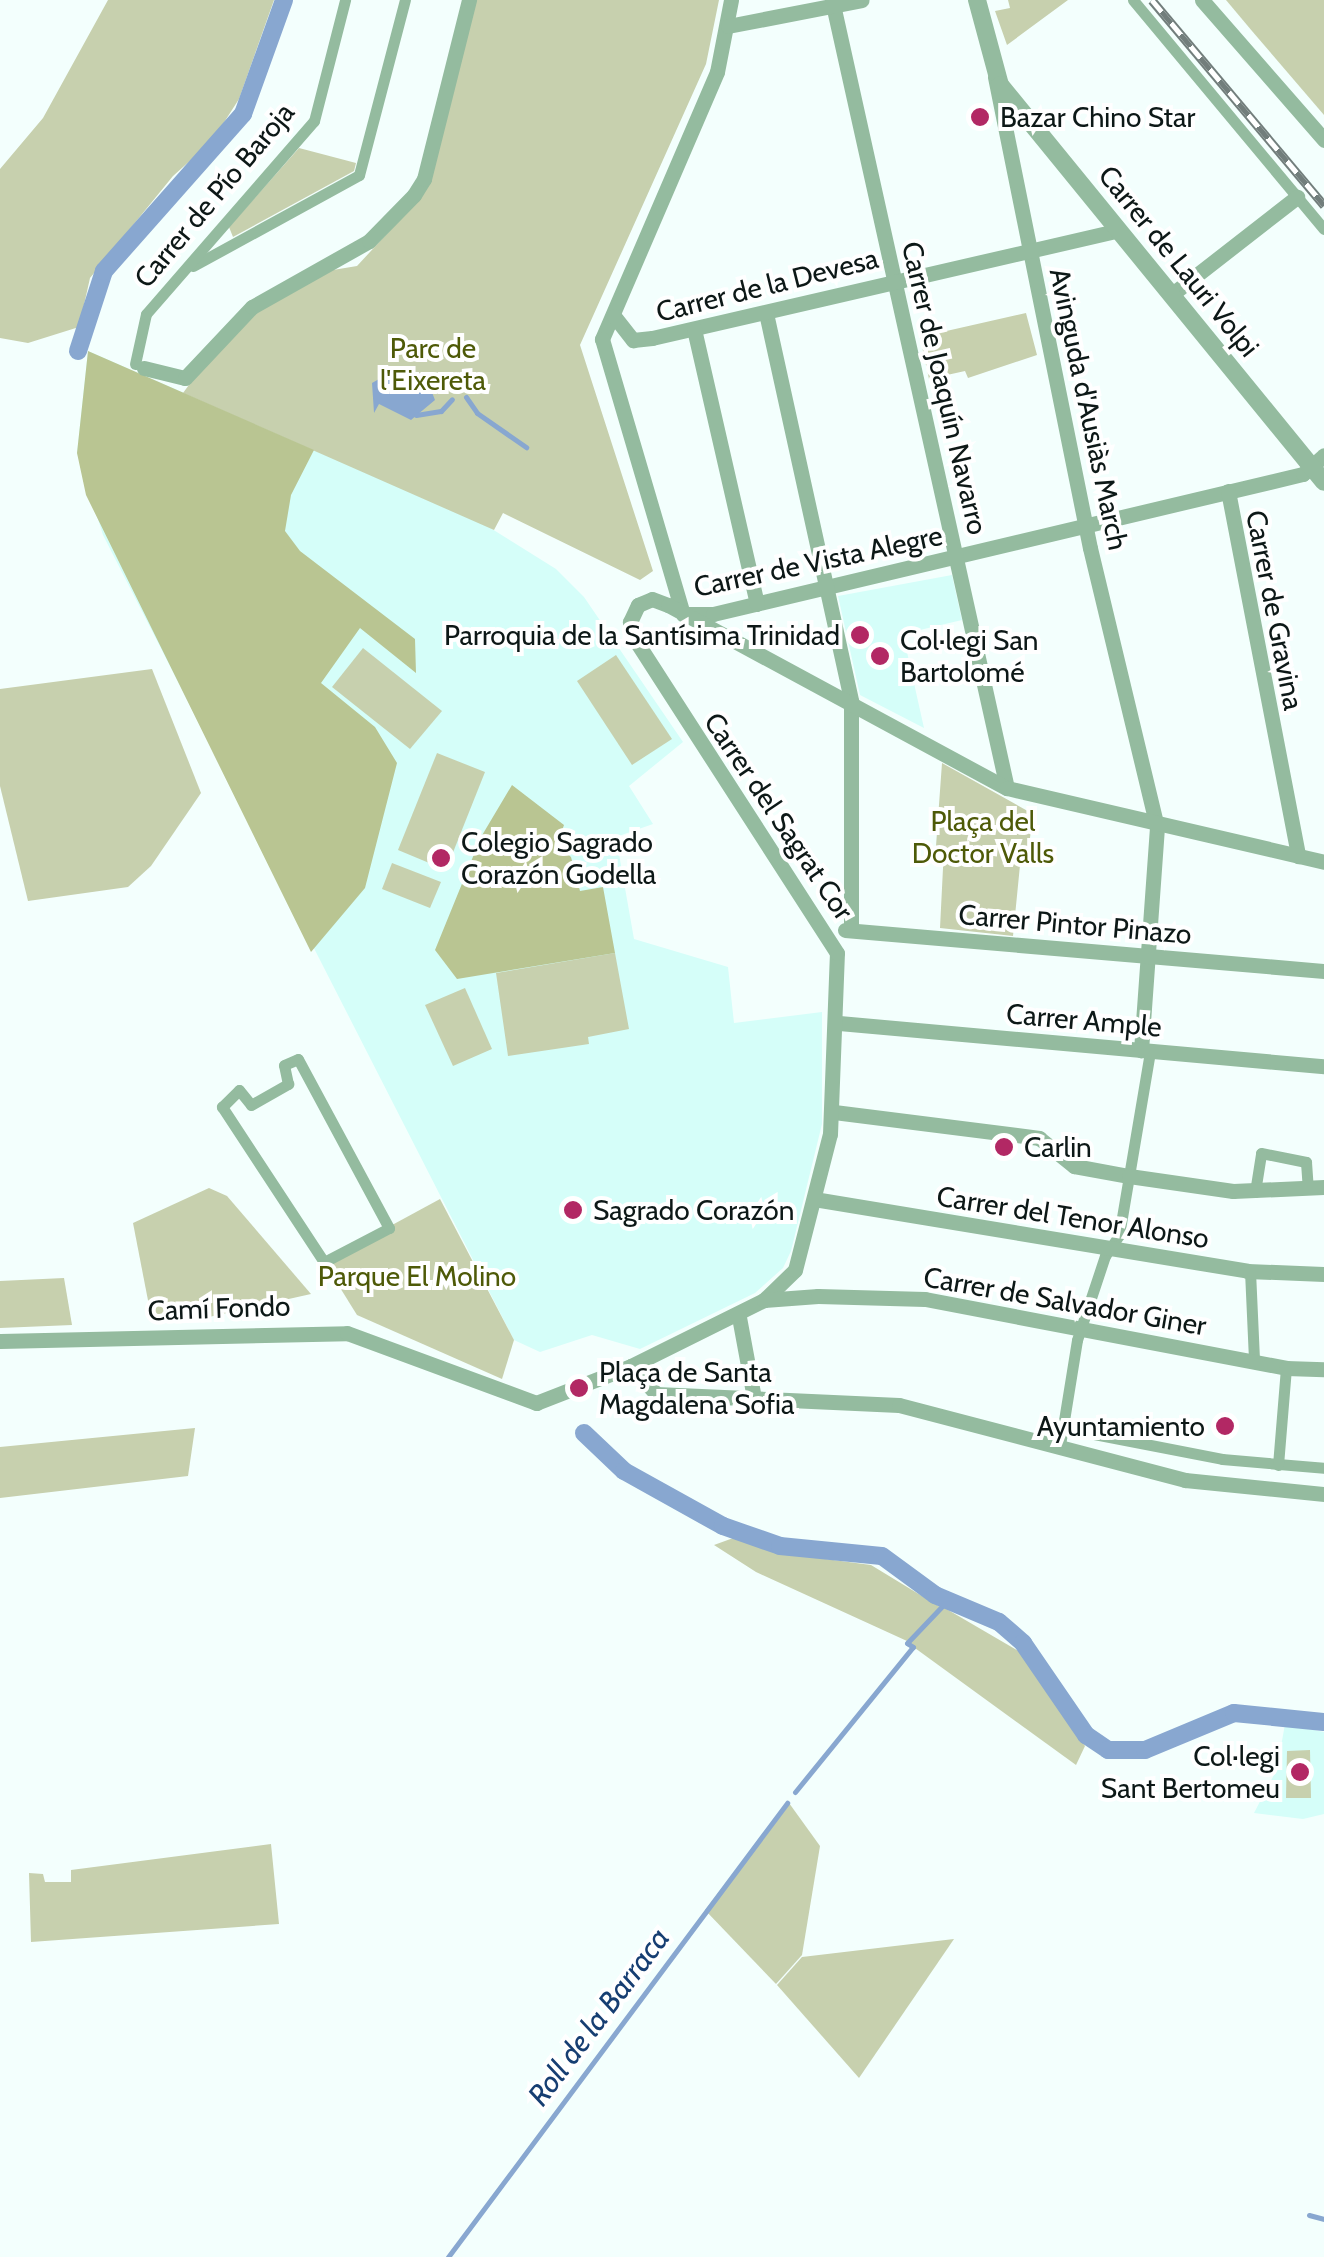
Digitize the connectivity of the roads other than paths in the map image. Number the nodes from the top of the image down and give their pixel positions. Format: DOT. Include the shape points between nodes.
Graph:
graph roads {
  1 [pos="345,0"];
  2 [pos="405,0"];
  3 [pos="470,0"];
  4 [pos="731,0"];
  5 [pos="862,0"];
  6 [pos="977,0"];
  7 [pos="1133,0"];
  8 [pos="1202,0"];
  9 [pos="833,3"];
  10 [pos="728,26"];
  11 [pos="994,73"];
  12 [pos="1324,140"];
  13 [pos="1296,196"];
  14 [pos="1324,229"];
  15 [pos="1118,230"];
  16 [pos="1026,249"];
  17 [pos="190,268"];
  18 [pos="895,280"];
  19 [pos="1171,295"];
  20 [pos="766,313"];
  21 [pos="614,316"];
  22 [pos="694,329"];
  23 [pos="139,366"];
  24 [pos="1320,468"];
  25 [pos="1228,491"];
  26 [pos="1086,524"];
  27 [pos="958,557"];
  28 [pos="824,588"];
  29 [pos="757,604"];
  30 [pos="683,614"];
  31 [pos="851,701"];
  32 [pos="1007,788"];
  33 [pos="1157,827"];
  34 [pos="1298,856"];
  35 [pos="1324,862"];
  36 [pos="822,924"];
  37 [pos="851,930"];
  38 [pos="1148,955"];
  39 [pos="1324,971"];
  40 [pos="839,1023"];
  41 [pos="1145,1050"];
  42 [pos="300,1062"];
  43 [pos="1324,1066"];
  44 [pos="834,1112"];
  45 [pos="1129,1176"];
  46 [pos="1316,1188"];
  47 [pos="1256,1192"];
  48 [pos="814,1199"];
  49 [pos="1112,1247"];
  50 [pos="1250,1271"];
  51 [pos="1324,1274"];
  52 [pos="764,1300"];
  53 [pos="738,1317"];
  54 [pos="1085,1325"];
  55 [pos="0,1341"];
  56 [pos="1254,1360"];
  57 [pos="631,1366"];
  58 [pos="1286,1368"];
  59 [pos="1324,1369"];
  60 [pos="754,1398"];
  61 [pos="1062,1436"];
  62 [pos="1278,1465"];
  63 [pos="1324,1468"];
  64 [pos="1324,1494"];
  1 -- 17 [label="street, Carrer de Pío Baroja" via="314,121"];
  2 -- 17 [label="street" via="359,175"];
  3 -- 23 [label="street" via="424,179 414,195 369,241 242,314 190,375 176,381"];
  4 -- 10 [label="street"];
  5 -- 9 [label="street"];
  6 -- 11 [label="street, Avinguda d'Ausiàs March"];
  7 -- 13 [label="street"];
  8 -- 12 [label="street"];
  9 -- 10 [label="street"];
  9 -- 18 [label="street, Carrer de Joaquín Navarro"];
  10 -- 21 [label="street" via="716,72"];
  11 -- 15 [label="street, Carrer de Lauri Volpi"];
  11 -- 16 [label="street, Avinguda d'Ausiàs March"];
  13 -- 14 [label="street"];
  13 -- 19 [label="street"];
  15 -- 16 [label="street, Carrer de la Devesa"];
  15 -- 19 [label="street, Carrer de Lauri Volpi"];
  16 -- 18 [label="street, Carrer de la Devesa"];
  16 -- 26 [label="street, Avinguda d'Ausiàs March"];
  17 -- 23 [label="street, Carrer de Pío Baroja" via="146,314"];
  18 -- 20 [label="street, Carrer de la Devesa"];
  18 -- 27 [label="street, Carrer de Joaquín Navarro"];
  19 -- 24 [label="street, Carrer de Lauri Volpi"];
  20 -- 22 [label="street, Carrer de la Devesa"];
  20 -- 28 [label="street"];
  21 -- 22 [label="street, Carrer de la Devesa" via="632,340"];
  21 -- 30 [label="street" via="603,350"];
  22 -- 29 [label="street"];
  24 -- 25 [label="street, Carrer de Vista Alegre"];
  25 -- 26 [label="street, Carrer de Vista Alegre"];
  25 -- 34 [label="street, Carrer de Gravina"];
  26 -- 27 [label="street, Carrer de Vista Alegre"];
  26 -- 33 [label="street, Avinguda d'Ausiàs March"];
  27 -- 28 [label="street, Carrer de Vista Alegre"];
  27 -- 32 [label="street, Carrer de Joaquín Navarro"];
  28 -- 29 [label="street, Carrer de Vista Alegre"];
  28 -- 31 [label="street"];
  29 -- 30 [label="street, Carrer de Vista Alegre"];
  30 -- 31 [label="street"];
  30 -- 36 [label="street, Carrer del Sagrat Cor" via="646,601 630,622"];
  31 -- 32 [label="street"];
  31 -- 37 [label="street"];
  32 -- 33 [label="street"];
  33 -- 34 [label="street"];
  33 -- 38 [label="street, Avinguda d'Ausiàs March"];
  34 -- 35 [label="street"];
  36 -- 37 [label="street, Carrer Pintor Pinazo"];
  36 -- 40 [label="street, Carrer del Sagrat Cor" via="838,953"];
  37 -- 38 [label="street, Carrer Pintor Pinazo"];
  38 -- 39 [label="street, Carrer Pintor Pinazo"];
  38 -- 41 [label="street, Avinguda d'Ausiàs March"];
  40 -- 41 [label="street, Carrer Ample"];
  40 -- 44 [label="street, Carrer del Sagrat Cor"];
  41 -- 43 [label="street, Carrer Ample"];
  41 -- 45 [label="street"];
  42 -- 42 [label="street" via="284,1064 288,1084 251,1105 239,1090 222,1106 324,1262 389,1228"];
  44 -- 45 [label="street" via="1039,1138 1074,1166"];
  44 -- 48 [label="street, Carrer del Sagrat Cor"];
  45 -- 47 [label="street"];
  45 -- 49 [label="street"];
  46 -- 47 [label="street"];
  46 -- 47 [label="street" via="1306,1162 1261,1153"];
  48 -- 49 [label="street, Carrer del Tenor Alonso"];
  48 -- 52 [label="street, Carrer del Sagrat Cor" via="795,1270"];
  49 -- 50 [label="street, Carrer del Tenor Alonso"];
  49 -- 54 [label="street"];
  50 -- 51 [label="street, Carrer del Tenor Alonso"];
  50 -- 56 [label="street"];
  52 -- 53 [label="street"];
  52 -- 54 [label="street, Carrer de Salvador Giner" via="926,1298"];
  53 -- 57 [label="street"];
  53 -- 60 [label="street"];
  54 -- 56 [label="street, Carrer de Salvador Giner"];
  54 -- 61 [label="street"];
  55 -- 57 [label="street, Camí Fondo" via="347,1333 390,1344 525,1402 547,1401"];
  56 -- 58 [label="street, Carrer de Salvador Giner"];
  57 -- 60 [label="street" via="656,1394"];
  58 -- 59 [label="street, Carrer de Salvador Giner"];
  58 -- 62 [label="street"];
  60 -- 61 [label="street" via="899,1405"];
  61 -- 62 [label="street"];
  61 -- 64 [label="street" via="1185,1480"];
  62 -- 63 [label="street"];
}
